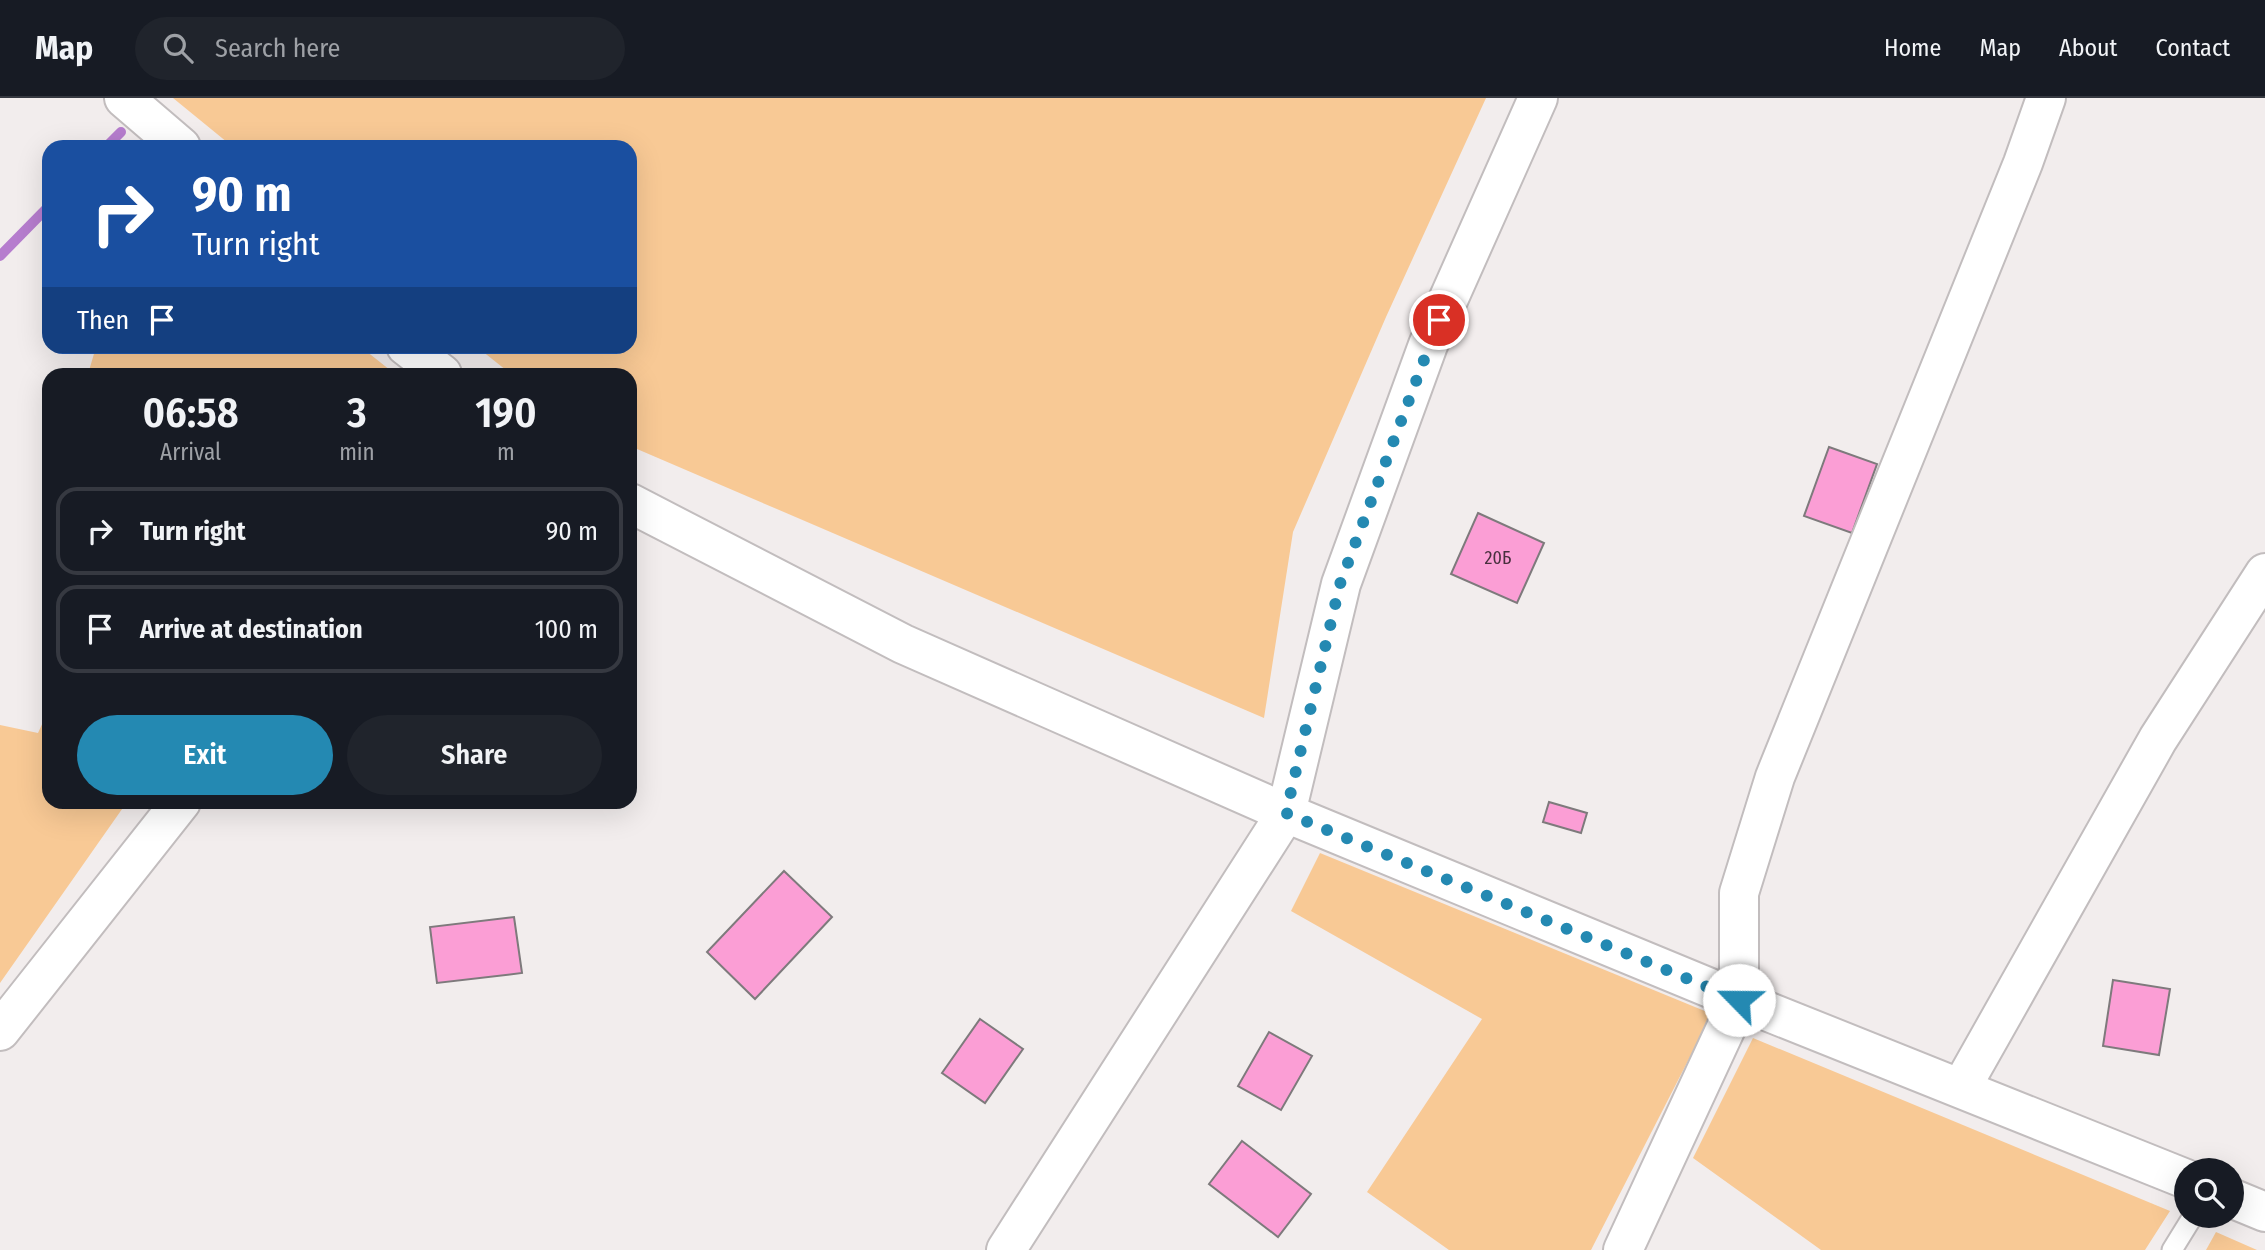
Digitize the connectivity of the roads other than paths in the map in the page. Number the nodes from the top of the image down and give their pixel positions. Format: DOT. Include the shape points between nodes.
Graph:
graph roads {
  1 [pos="124,98"];
  2 [pos="1538,98"];
  3 [pos="2046,98"];
  4 [pos="173,140"];
  5 [pos="416,354"];
  6 [pos="434,368"];
  7 [pos="637,506"];
  8 [pos="2265,573"];
  9 [pos="175,809"];
  10 [pos="1286,813"];
  11 [pos="1739,1000"];
  12 [pos="0,1031"];
  13 [pos="1961,1088"];
  14 [pos="2174,1174"];
  15 [pos="2244,1203"];
  16 [pos="2265,1212"];
  17 [pos="2186,1228"];
  18 [pos="1006,1250"];
  19 [pos="1623,1250"];
  20 [pos="2172,1250"];
  1 -- 4 [label="street"];
  2 -- 10 [label="street" via="1429,345 1340,584"];
  3 -- 11 [label="street" via="1774,777 1739,893"];
  5 -- 6 [label="street"];
  7 -- 10 [label="street" via="903,644"];
  8 -- 13 [label="street" via="2158,739"];
  9 -- 12 [label="street"];
  10 -- 11 [label="street"];
  10 -- 18 [label="street"];
  11 -- 13 [label="street"];
  11 -- 19 [label="street"];
  13 -- 14 [label="street"];
  15 -- 16 [label="street"];
  17 -- 20 [label="lane"];
}
